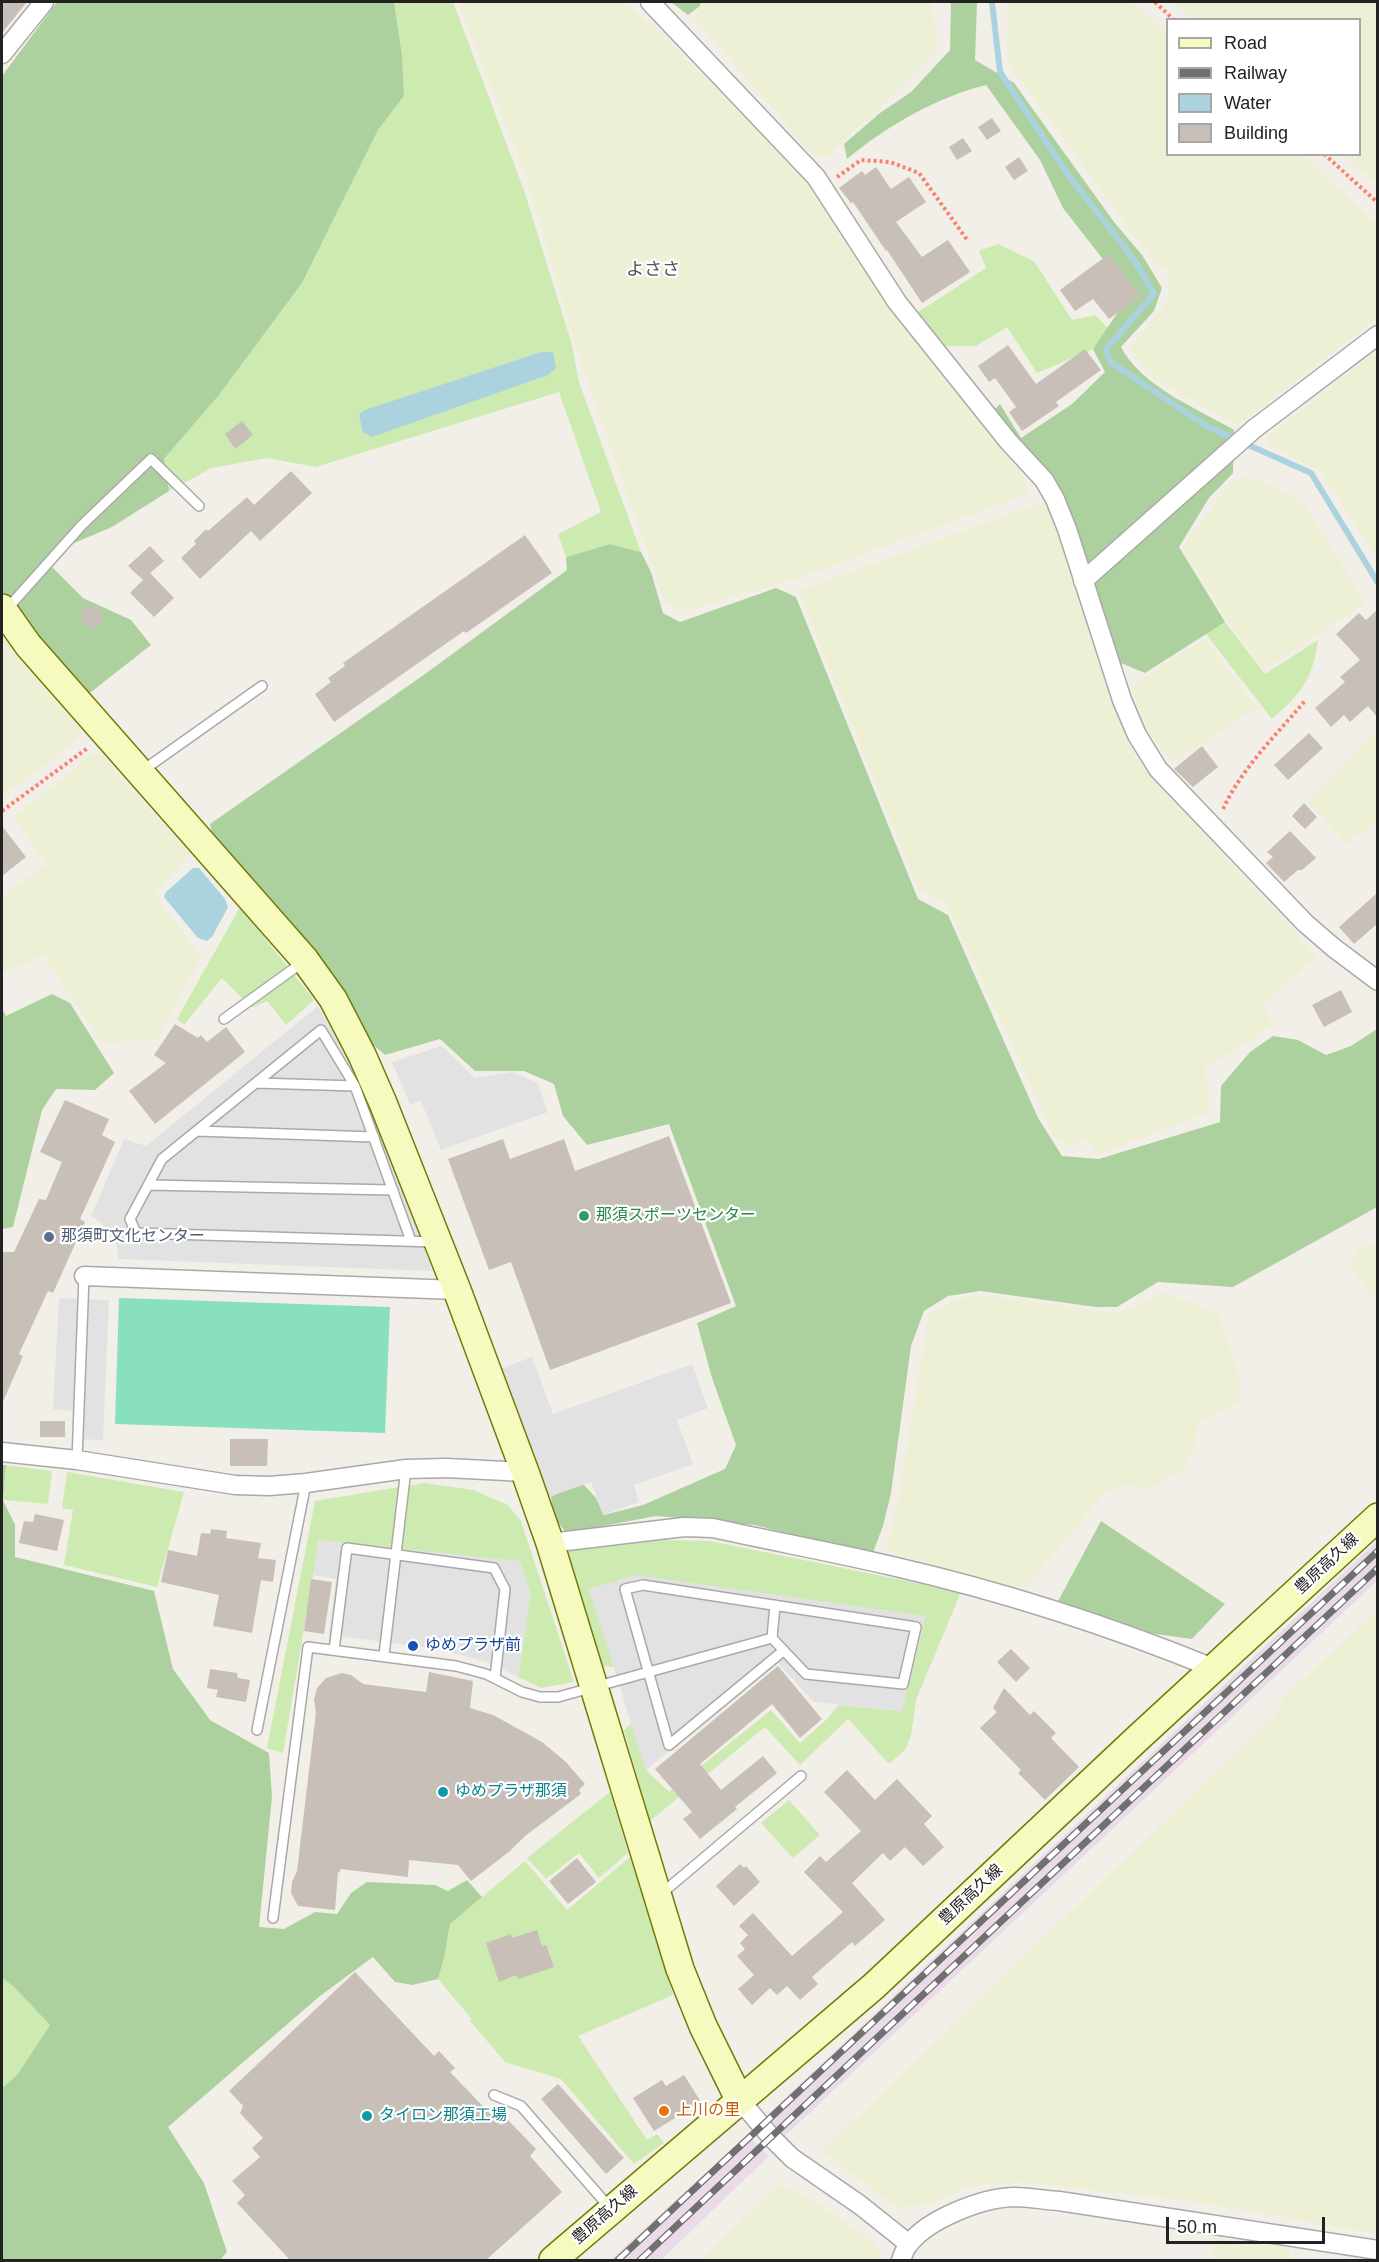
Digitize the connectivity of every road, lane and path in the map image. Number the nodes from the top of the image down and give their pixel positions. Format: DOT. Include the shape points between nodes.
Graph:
graph roads {
  1 [pos="44,2"];
  2 [pos="650,2"];
  3 [pos="1155,2"];
  4 [pos="1172,18"];
  5 [pos="2,54"];
  6 [pos="1326,156"];
  7 [pos="823,188"];
  8 [pos="1377,203"];
  9 [pos="968,241"];
  10 [pos="1377,335"];
  11 [pos="199,506"];
  12 [pos="1083,581"];
  13 [pos="3,610"];
  14 [pos="262,686"];
  15 [pos="1305,701"];
  16 [pos="107,734"];
  17 [pos="140,772"];
  18 [pos="2,811"];
  19 [pos="1214,829"];
  20 [pos="305,960"];
  21 [pos="1377,981"];
  22 [pos="224,1019"];
  23 [pos="256,1083"];
  24 [pos="355,1086"];
  25 [pos="197,1131"];
  26 [pos="374,1137"];
  27 [pos="148,1185"];
  28 [pos="393,1190"];
  29 [pos="424,1241"];
  30 [pos="84,1276"];
  31 [pos="457,1290"];
  32 [pos="2,1452"];
  33 [pos="77,1460"];
  34 [pos="406,1469"];
  35 [pos="525,1472"];
  36 [pos="306,1484"];
  37 [pos="1377,1517"];
  38 [pos="550,1543"];
  39 [pos="396,1554"];
  40 [pos="775,1605"];
  41 [pos="772,1638"];
  42 [pos="334,1650"];
  43 [pos="783,1651"];
  44 [pos="384,1655"];
  45 [pos="1213,1668"];
  46 [pos="649,1673"];
  47 [pos="495,1678"];
  48 [pos="594,1688"];
  49 [pos="257,1730"];
  50 [pos="801,1776"];
  51 [pos="657,1898"];
  52 [pos="273,1918"];
  53 [pos="494,2095"];
  54 [pos="739,2099"];
  55 [pos="612,2210"];
  56 [pos="1377,2250"];
  57 [pos="905,2252"];
  58 [pos="553,2260"];
  1 -- 5 [label="street"];
  2 -- 7 [label="street"];
  3 -- 4 [label="path"];
  6 -- 8 [label="path"];
  7 -- 9 [label="path" via="861,160 890,162 920,173"];
  7 -- 12 [label="street" via="897,302 1044,480 1067,529"];
  10 -- 12 [label="street" via="1254,429"];
  11 -- 13 [label="lane" via="151,459 82,525"];
  12 -- 19 [label="street" via="1137,735 1158,769"];
  13 -- 16 [label="street" via="28,645"];
  14 -- 17 [label="lane"];
  15 -- 19 [label="path" via="1252,763 1230,795"];
  16 -- 17 [label="street"];
  16 -- 18 [label="path"];
  17 -- 20 [label="street"];
  19 -- 21 [label="street" via="1305,923"];
  20 -- 22 [label="lane"];
  20 -- 29 [label="street" via="333,999 362,1055"];
  23 -- 24 [label="lane"];
  23 -- 24 [label="lane" via="321,1030"];
  23 -- 25 [label="lane"];
  24 -- 26 [label="lane"];
  25 -- 26 [label="lane"];
  25 -- 27 [label="lane" via="162,1159"];
  26 -- 28 [label="lane"];
  27 -- 28 [label="lane"];
  27 -- 29 [label="lane" via="130,1219 136,1233"];
  28 -- 29 [label="lane"];
  29 -- 31 [label="street"];
  30 -- 31 [label="street"];
  30 -- 33 [label="lane"];
  31 -- 35 [label="street"];
  32 -- 33 [label="street"];
  33 -- 36 [label="street" via="235,1485"];
  34 -- 35 [label="street"];
  34 -- 36 [label="street"];
  34 -- 39 [label="lane"];
  35 -- 38 [label="street"];
  36 -- 49 [label="lane"];
  37 -- 45 [label="street, 豊原高久線"];
  38 -- 45 [label="street" via="684,1527 713,1528 892,1566 1008,1597 1154,1644"];
  38 -- 48 [label="street"];
  39 -- 42 [label="lane" via="346,1548"];
  39 -- 44 [label="lane"];
  39 -- 47 [label="lane" via="494,1568 505,1589"];
  40 -- 41 [label="lane"];
  40 -- 43 [label="lane" via="916,1627 903,1684 806,1674"];
  40 -- 46 [label="lane" via="643,1585 625,1589"];
  41 -- 43 [label="lane"];
  41 -- 46 [label="lane"];
  42 -- 44 [label="lane"];
  42 -- 52 [label="lane" via="308,1647"];
  43 -- 46 [label="lane" via="669,1745"];
  44 -- 47 [label="lane" via="456,1666"];
  45 -- 54 [label="street, 豊原高久線" via="874,1986"];
  46 -- 48 [label="lane"];
  47 -- 48 [label="lane" via="540,1697"];
  48 -- 51 [label="street"];
  50 -- 51 [label="lane"];
  51 -- 54 [label="street" via="703,2026"];
  53 -- 55 [label="lane" via="521,2106"];
  54 -- 55 [label="street, 豊原高久線"];
  54 -- 57 [label="street" via="792,2158 860,2205"];
  55 -- 58 [label="street, 豊原高久線"];
  56 -- 57 [label="street" via="1059,2201 1012,2198 963,2208 934,2223"];
}
